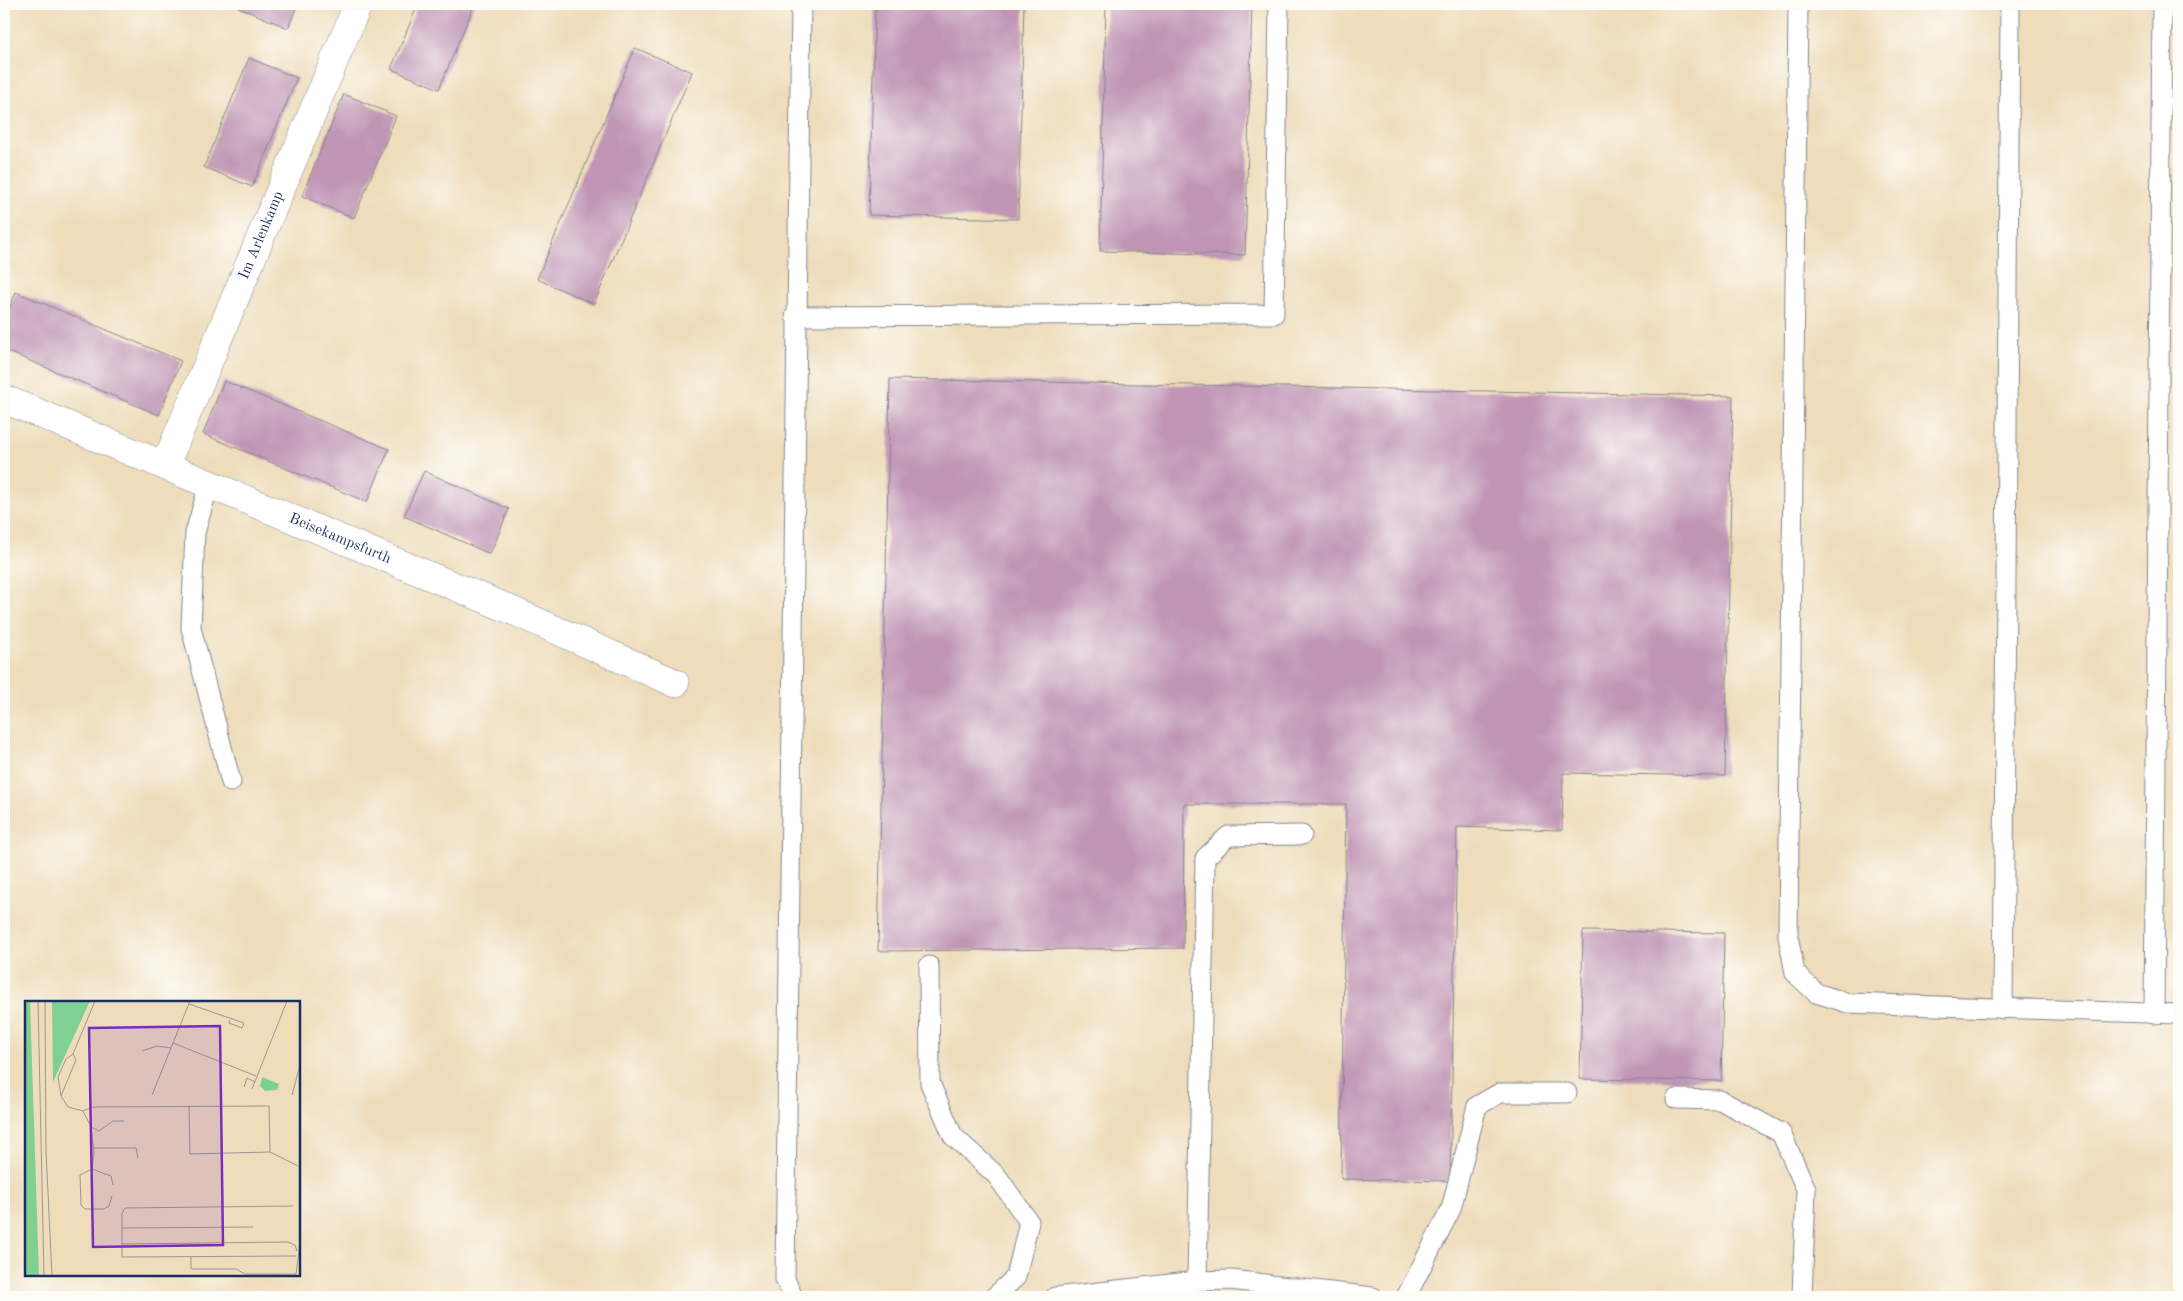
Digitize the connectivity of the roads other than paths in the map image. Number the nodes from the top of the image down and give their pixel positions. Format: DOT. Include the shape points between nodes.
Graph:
graph roads {
  1 [pos="358,4"];
  2 [pos="801,4"];
  3 [pos="1279,4"];
  4 [pos="1798,4"];
  5 [pos="2010,4"];
  6 [pos="2162,4"];
  7 [pos="795,316"];
  8 [pos="4,399"];
  9 [pos="165,466"];
  10 [pos="209,484"];
  11 [pos="675,683"];
  12 [pos="231,782"];
  13 [pos="1302,835"];
  14 [pos="929,966"];
  15 [pos="2003,1009"];
  16 [pos="2154,1014"];
  17 [pos="2179,1014"];
  18 [pos="1567,1093"];
  19 [pos="1676,1099"];
  20 [pos="1197,1281"];
  21 [pos="793,1297"];
  22 [pos="994,1297"];
  23 [pos="1055,1297"];
  24 [pos="1373,1297"];
  25 [pos="1406,1297"];
  26 [pos="1802,1297"];
  1 -- 9 [label="street, Im Arlenkamp"];
  2 -- 7 [label="lane"];
  3 -- 7 [label="lane" via="1274,314"];
  4 -- 15 [label="lane" via="1788,936 1795,973 1816,994 1848,1003"];
  5 -- 15 [label="lane"];
  6 -- 16 [label="lane"];
  7 -- 21 [label="lane" via="785,1279"];
  8 -- 9 [label="street, Beisekampsfurth"];
  9 -- 10 [label="street, Beisekampsfurth"];
  10 -- 11 [label="street, Beisekampsfurth" via="502,606"];
  10 -- 12 [label="lane" via="195,533 191,628"];
  13 -- 20 [label="lane" via="1228,836 1206,858"];
  14 -- 22 [label="lane" via="930,1082 953,1136 998,1176 1029,1222 1016,1277"];
  15 -- 16 [label="lane"];
  16 -- 17 [label="lane"];
  18 -- 25 [label="lane" via="1500,1093 1477,1106 1451,1209"];
  19 -- 26 [label="lane" via="1720,1100 1781,1132 1806,1189"];
  20 -- 23 [label="lane"];
  20 -- 24 [label="lane" via="1231,1280"];
}
